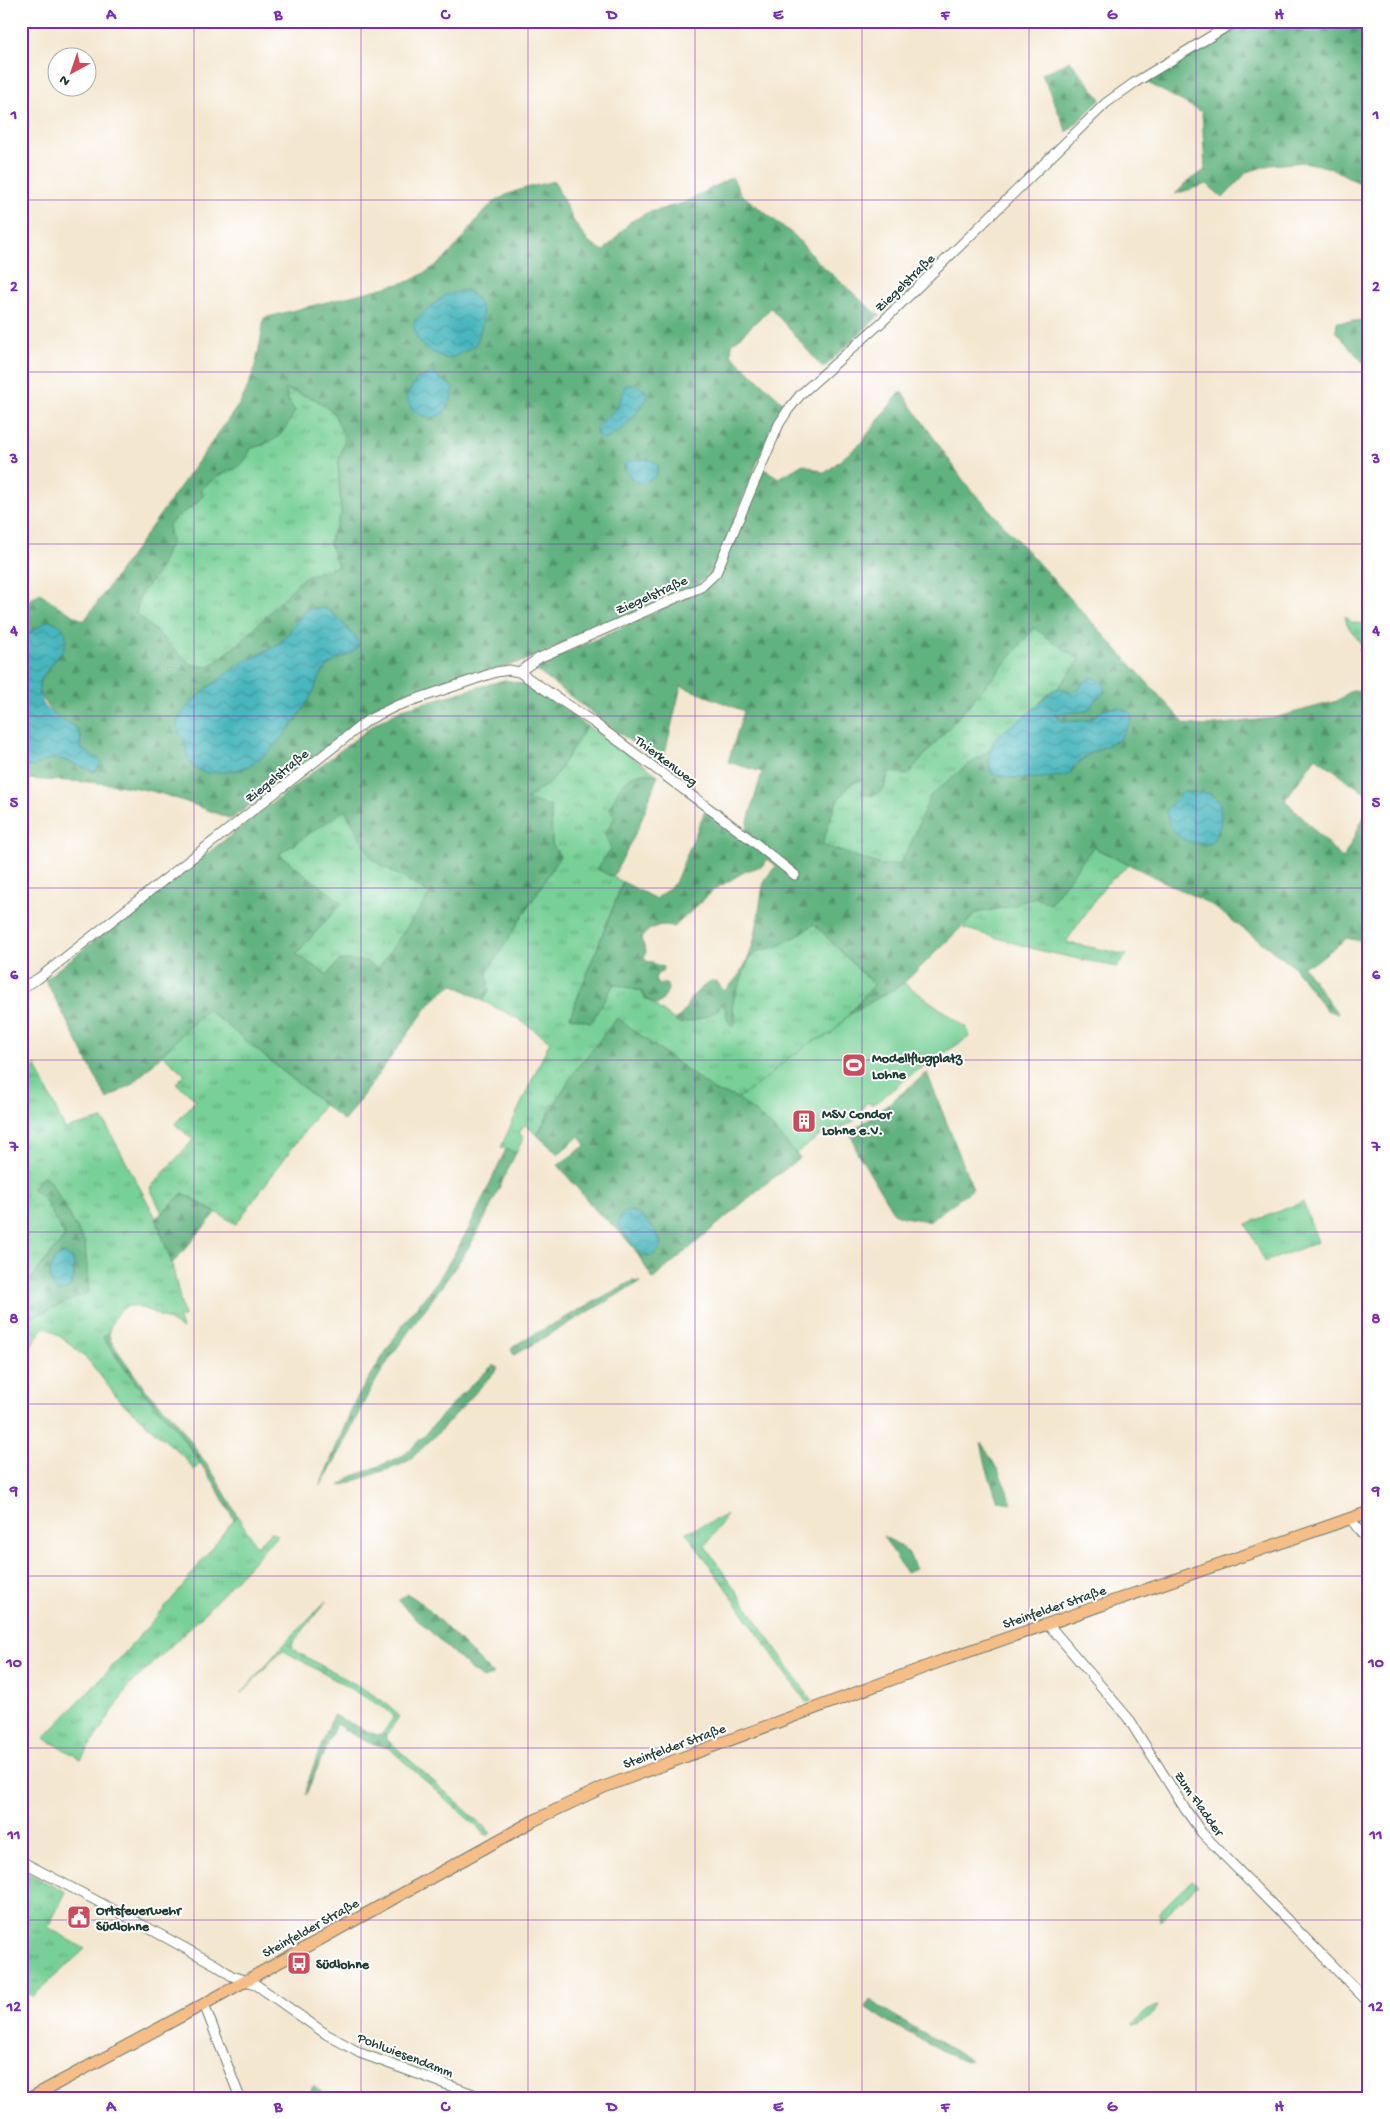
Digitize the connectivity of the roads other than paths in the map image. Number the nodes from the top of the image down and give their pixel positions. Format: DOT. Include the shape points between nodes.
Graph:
graph roads {
  1 [pos="1236,21"];
  2 [pos="519,672"];
  3 [pos="795,875"];
  4 [pos="21,988"];
  5 [pos="1369,1512"];
  6 [pos="1350,1518"];
  7 [pos="1369,1543"];
  8 [pos="1048,1624"];
  9 [pos="21,1861"];
  10 [pos="245,1981"];
  11 [pos="1369,2003"];
  12 [pos="204,2004"];
  13 [pos="29,2097"];
  14 [pos="240,2098"];
  15 [pos="484,2098"];
  1 -- 2 [label="street, Ziegelstraße" via="1106,103 889,315 801,394 779,424 716,573 701,587 539,658"];
  2 -- 3 [label="street, Thierkenweg" via="593,722"];
  2 -- 4 [label="street, Ziegelstraße" via="496,672 396,706 368,720 54,967"];
  5 -- 6 [label="main road, Steinfelder Straße"];
  6 -- 7 [label="street"];
  6 -- 8 [label="main road, Steinfelder Straße"];
  8 -- 10 [label="main road, Steinfelder Straße" via="604,1787 533,1821"];
  8 -- 11 [label="street, Zum Fladder" via="1128,1718 1202,1833"];
  9 -- 10 [label="street, Pohlwiesendamm"];
  10 -- 12 [label="main road, Steinfelder Straße"];
  10 -- 15 [label="street, Pohlwiesendamm" via="255,1984 326,2034 360,2053"];
  12 -- 13 [label="main road, Steinfelder Straße"];
  12 -- 14 [label="street"];
}
